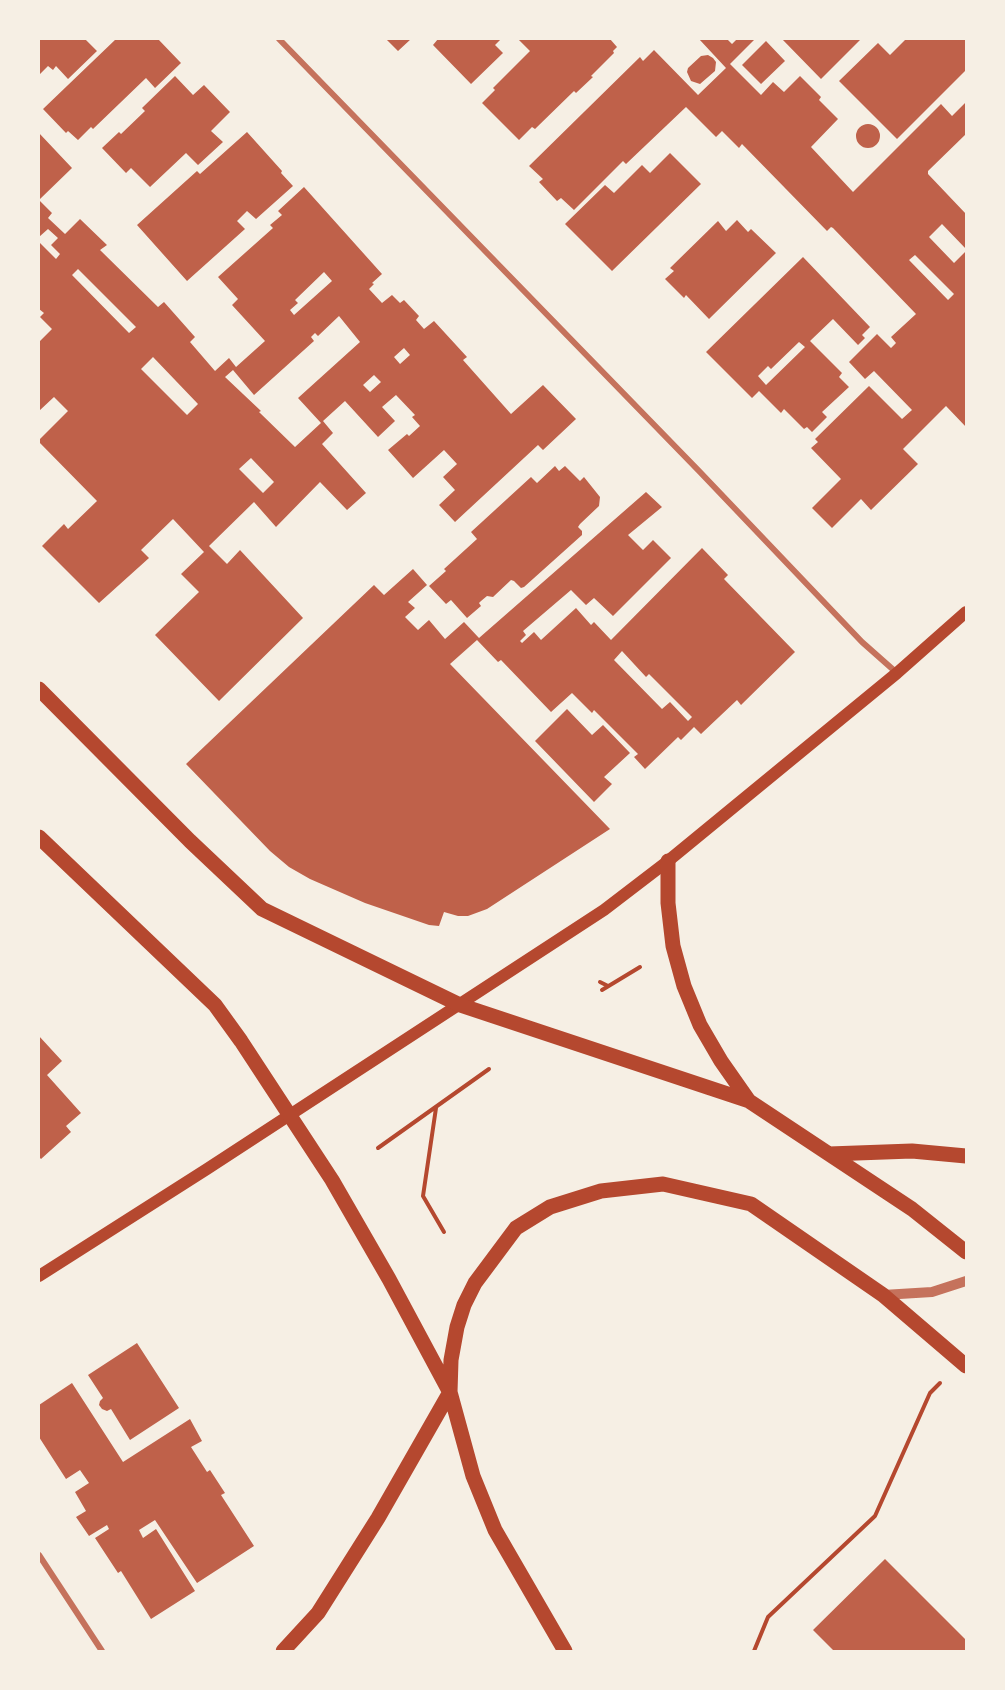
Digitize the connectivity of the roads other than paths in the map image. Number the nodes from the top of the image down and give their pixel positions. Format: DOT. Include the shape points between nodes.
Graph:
graph roads {
  1 [pos="279,39"];
  2 [pos="966,612"];
  3 [pos="897,673"];
  4 [pos="39,689"];
  5 [pos="39,837"];
  6 [pos="668,861"];
  7 [pos="460,1005"];
  8 [pos="749,1101"];
  9 [pos="290,1115"];
  10 [pos="829,1154"];
  11 [pos="966,1156"];
  12 [pos="966,1252"];
  13 [pos="39,1276"];
  14 [pos="966,1281"];
  15 [pos="883,1295"];
  16 [pos="964,1365"];
  17 [pos="450,1392"];
  18 [pos="39,1555"];
  19 [pos="102,1651"];
  20 [pos="283,1651"];
  21 [pos="565,1651"];
  1 -- 3 [label="street" via="862,642"];
  2 -- 3 [label="main road"];
  3 -- 6 [label="main road"];
  4 -- 7 [label="main road" via="262,909"];
  5 -- 9 [label="main road" via="215,1005"];
  6 -- 7 [label="main road" via="604,910"];
  6 -- 8 [label="main road" via="673,945 684,986 700,1025"];
  7 -- 8 [label="main road"];
  7 -- 9 [label="main road"];
  8 -- 10 [label="main road"];
  9 -- 13 [label="main road"];
  9 -- 17 [label="main road" via="378,1259"];
  10 -- 11 [label="main road" via="912,1151"];
  10 -- 12 [label="main road" via="912,1209"];
  14 -- 15 [label="street" via="932,1292"];
  15 -- 16 [label="main road"];
  15 -- 17 [label="main road" via="751,1204 663,1184 601,1191 550,1207 516,1228 502,1246 464,1305 451,1360"];
  17 -- 20 [label="main road" via="318,1613"];
  17 -- 21 [label="main road" via="473,1476 495,1530"];
  18 -- 19 [label="street"];
}
